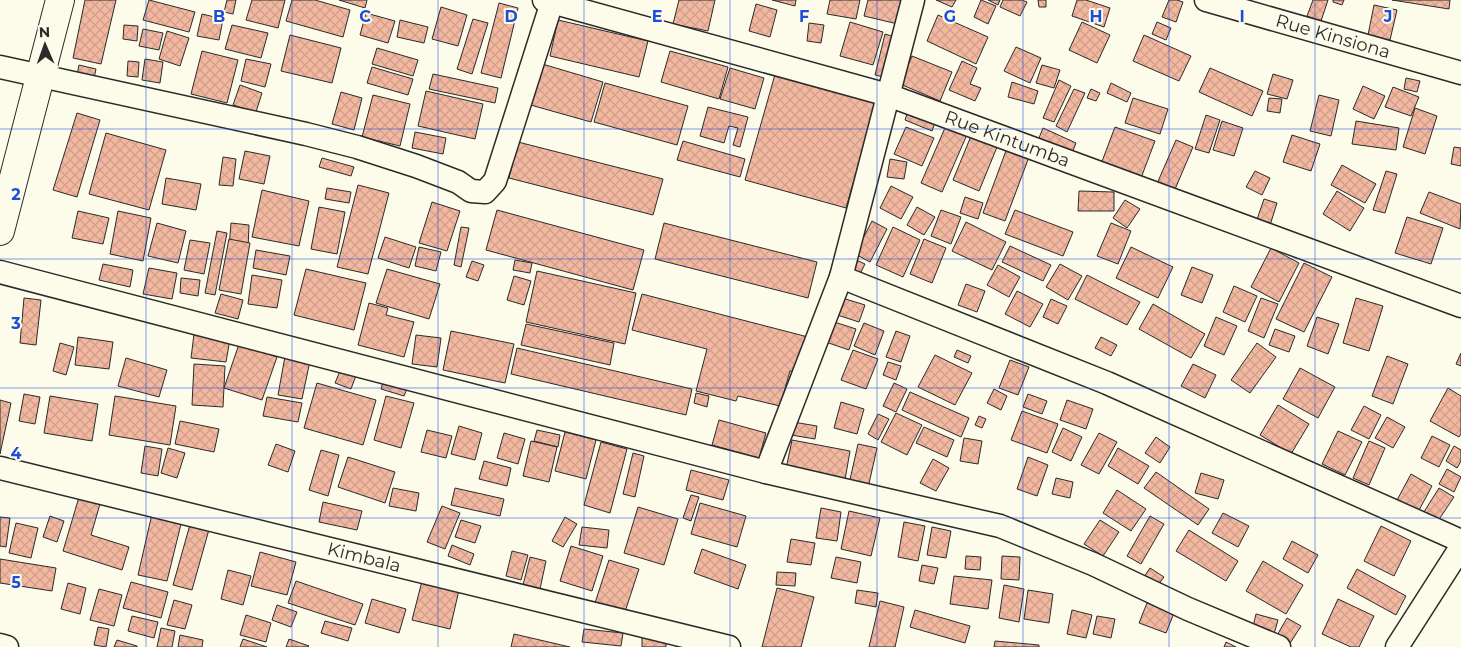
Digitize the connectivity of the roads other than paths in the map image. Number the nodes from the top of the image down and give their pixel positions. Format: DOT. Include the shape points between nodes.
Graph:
graph roads {
  1 [pos="60,0"];
  2 [pos="913,0"];
  3 [pos="1206,0"];
  4 [pos="548,1"];
  5 [pos="0,67"];
  6 [pos="1461,73"];
  7 [pos="39,76"];
  8 [pos="888,95"];
  9 [pos="0,231"];
  10 [pos="0,272"];
  11 [pos="841,277"];
  12 [pos="1461,306"];
  13 [pos="0,468"];
  14 [pos="766,472"];
  15 [pos="1461,541"];
  16 [pos="1461,547"];
  17 [pos="0,645"];
  18 [pos="7,647"];
  19 [pos="729,647"];
  20 [pos="1279,647"];
  21 [pos="1397,647"];
  1 -- 7 [label="highway"];
  2 -- 8 [label="street"];
  3 -- 6 [label="street, Rue Kinsiona"];
  4 -- 7 [label="street" via="495,182 485,192 471,191 458,182 356,147"];
  4 -- 8 [label="street, Rue Kintumba"];
  5 -- 7 [label="street"];
  7 -- 9 [label="highway"];
  8 -- 11 [label="street"];
  8 -- 12 [label="street, Rue Kintumba"];
  10 -- 14 [label="street"];
  11 -- 14 [label="street"];
  11 -- 15 [label="street" via="1116,387"];
  13 -- 19 [label="street, Kimbala"];
  14 -- 20 [label="street" via="1000,526"];
  16 -- 21 [label="street"];
  17 -- 18 [label="street"];
}
